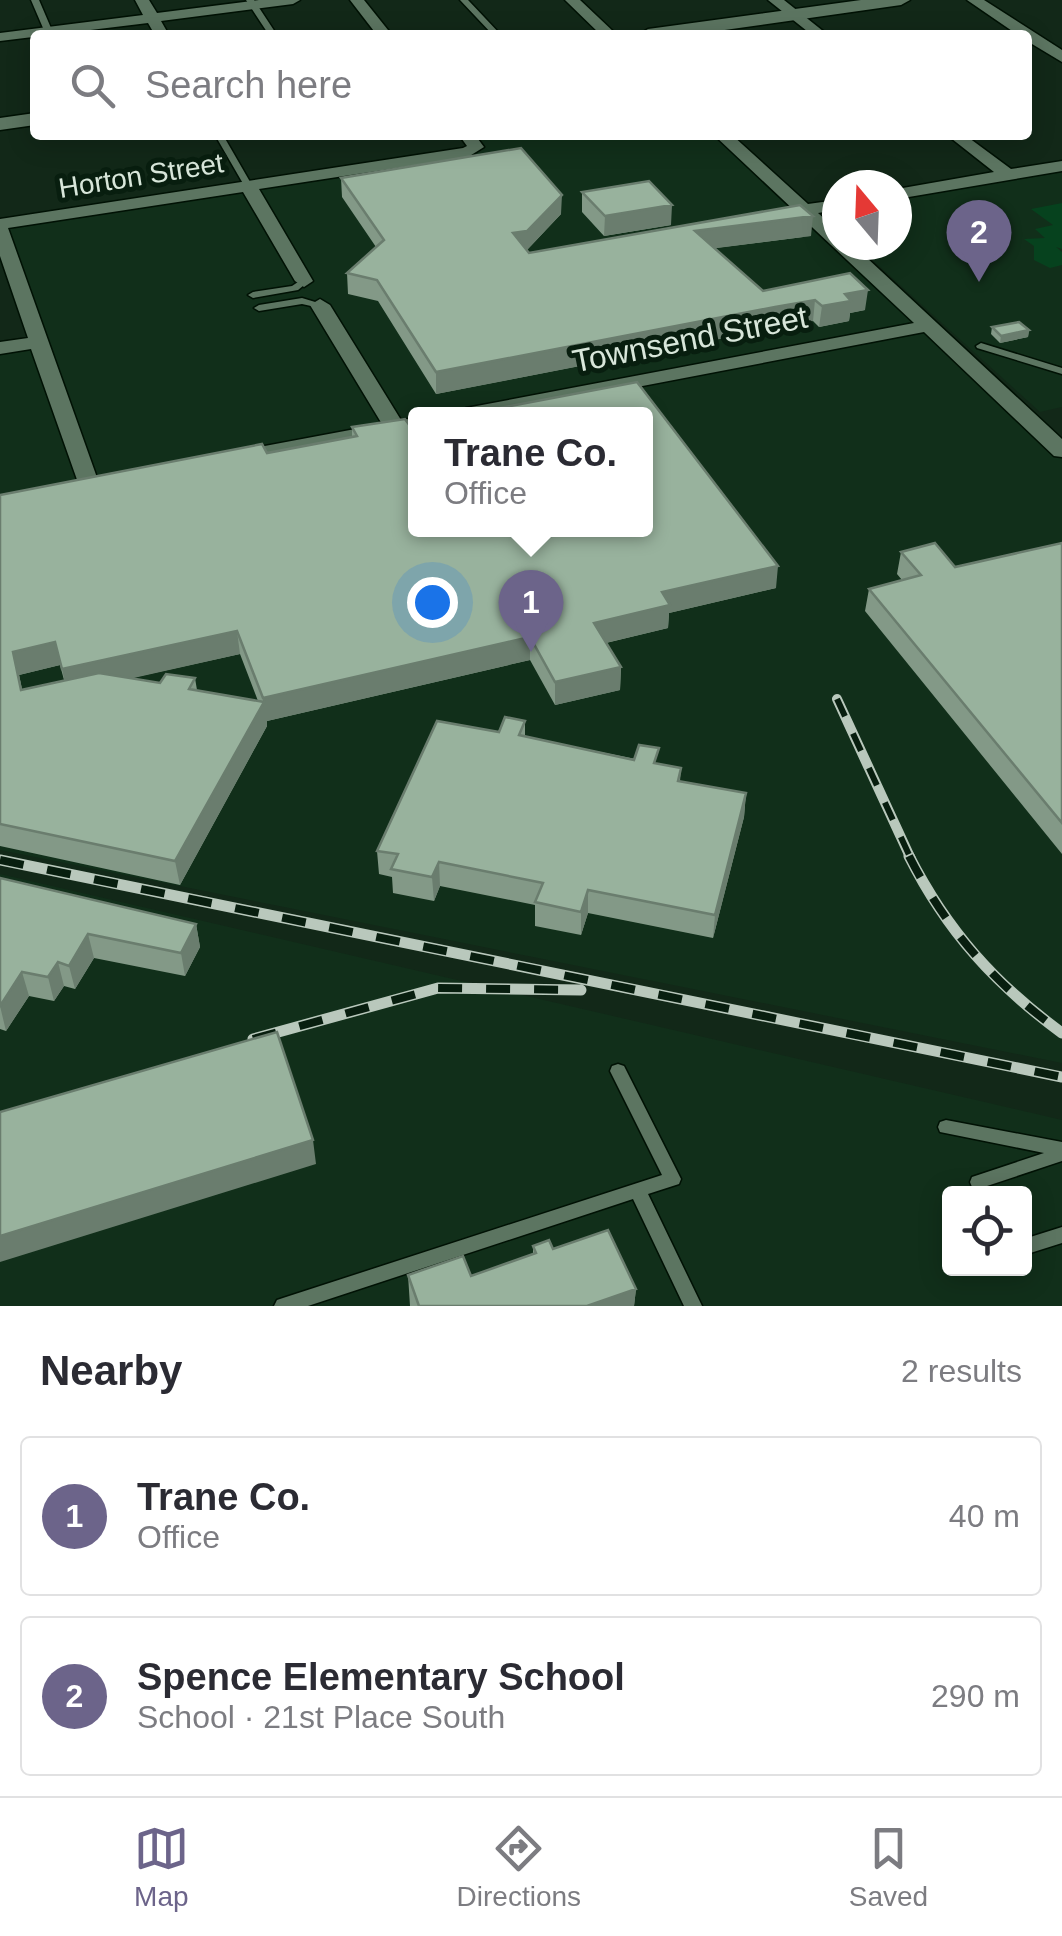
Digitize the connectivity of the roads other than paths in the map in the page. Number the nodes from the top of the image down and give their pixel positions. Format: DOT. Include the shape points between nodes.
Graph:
graph roads {
  1 [pos="35,0"];
  2 [pos="142,0"];
  3 [pos="292,0"];
  4 [pos="357,0"];
  5 [pos="464,0"];
  6 [pos="572,0"];
  7 [pos="775,0"];
  8 [pos="902,0"];
  9 [pos="974,0"];
  10 [pos="252,2"];
  11 [pos="794,15"];
  12 [pos="152,18"];
  13 [pos="48,30"];
  14 [pos="70,30"];
  15 [pos="159,30"];
  16 [pos="270,30"];
  17 [pos="382,30"];
  18 [pos="493,30"];
  19 [pos="605,30"];
  20 [pos="684,30"];
  21 [pos="814,30"];
  22 [pos="1020,30"];
  23 [pos="30,35"];
  24 [pos="0,37"];
  25 [pos="1032,38"];
  26 [pos="1062,57"];
  27 [pos="30,120"];
  28 [pos="0,124"];
  29 [pos="222,140"];
  30 [pos="728,140"];
  31 [pos="961,140"];
  32 [pos="468,144"];
  33 [pos="1062,166"];
  34 [pos="1008,176"];
  35 [pos="249,187"];
  36 [pos="912,192"];
  37 [pos="822,207"];
  38 [pos="806,210"];
  39 [pos="822,225"];
  40 [pos="0,227"];
  41 [pos="858,260"];
  42 [pos="304,281"];
  43 [pos="253,295"];
  44 [pos="320,306"];
  45 [pos="260,308"];
  46 [pos="927,326"];
  47 [pos="38,342"];
  48 [pos="981,346"];
  49 [pos="0,348"];
  50 [pos="1062,371"];
  51 [pos="503,407"];
  52 [pos="405,426"];
  53 [pos="1062,451"];
  54 [pos="207,464"];
  55 [pos="89,486"];
  56 [pos="618,1071"];
  57 [pos="946,1128"];
  58 [pos="1062,1152"];
  59 [pos="978,1182"];
  60 [pos="638,1191"];
  61 [pos="1062,1235"];
  62 [pos="1032,1245"];
  63 [pos="283,1306"];
  64 [pos="694,1306"];
  1 -- 13 [label="lane"];
  2 -- 12 [label="street"];
  3 -- 10 [label="street"];
  4 -- 17 [label="street"];
  5 -- 18 [label="lane"];
  6 -- 19 [label="street"];
  7 -- 11 [label="street"];
  8 -- 11 [label="street"];
  9 -- 22 [label="street"];
  10 -- 12 [label="street"];
  10 -- 16 [label="lane"];
  11 -- 20 [label="street"];
  11 -- 21 [label="street"];
  12 -- 14 [label="street"];
  12 -- 15 [label="street"];
  23 -- 24 [label="street"];
  25 -- 26 [label="street"];
  27 -- 28 [label="street"];
  29 -- 35 [label="lane"];
  30 -- 38 [label="street"];
  31 -- 34 [label="street"];
  32 -- 35 [label="street, Horton Street"];
  33 -- 34 [label="street"];
  34 -- 36 [label="street"];
  35 -- 40 [label="street, Horton Street"];
  35 -- 42 [label="street"];
  37 -- 38 [label="street"];
  38 -- 39 [label="street"];
  40 -- 47 [label="street"];
  41 -- 46 [label="street"];
  42 -- 43 [label="lane"];
  44 -- 45 [label="lane" via="302,300"];
  44 -- 52 [label="street"];
  46 -- 51 [label="street, Townsend Street"];
  46 -- 53 [label="street"];
  47 -- 49 [label="street"];
  47 -- 55 [label="street"];
  48 -- 50 [label="lane"];
  52 -- 54 [label="street"];
  56 -- 60 [label="lane" via="673,1179"];
  57 -- 58 [label="lane"];
  58 -- 59 [label="lane"];
  60 -- 63 [label="lane"];
  60 -- 64 [label="lane"];
  61 -- 62 [label="lane"];
}
